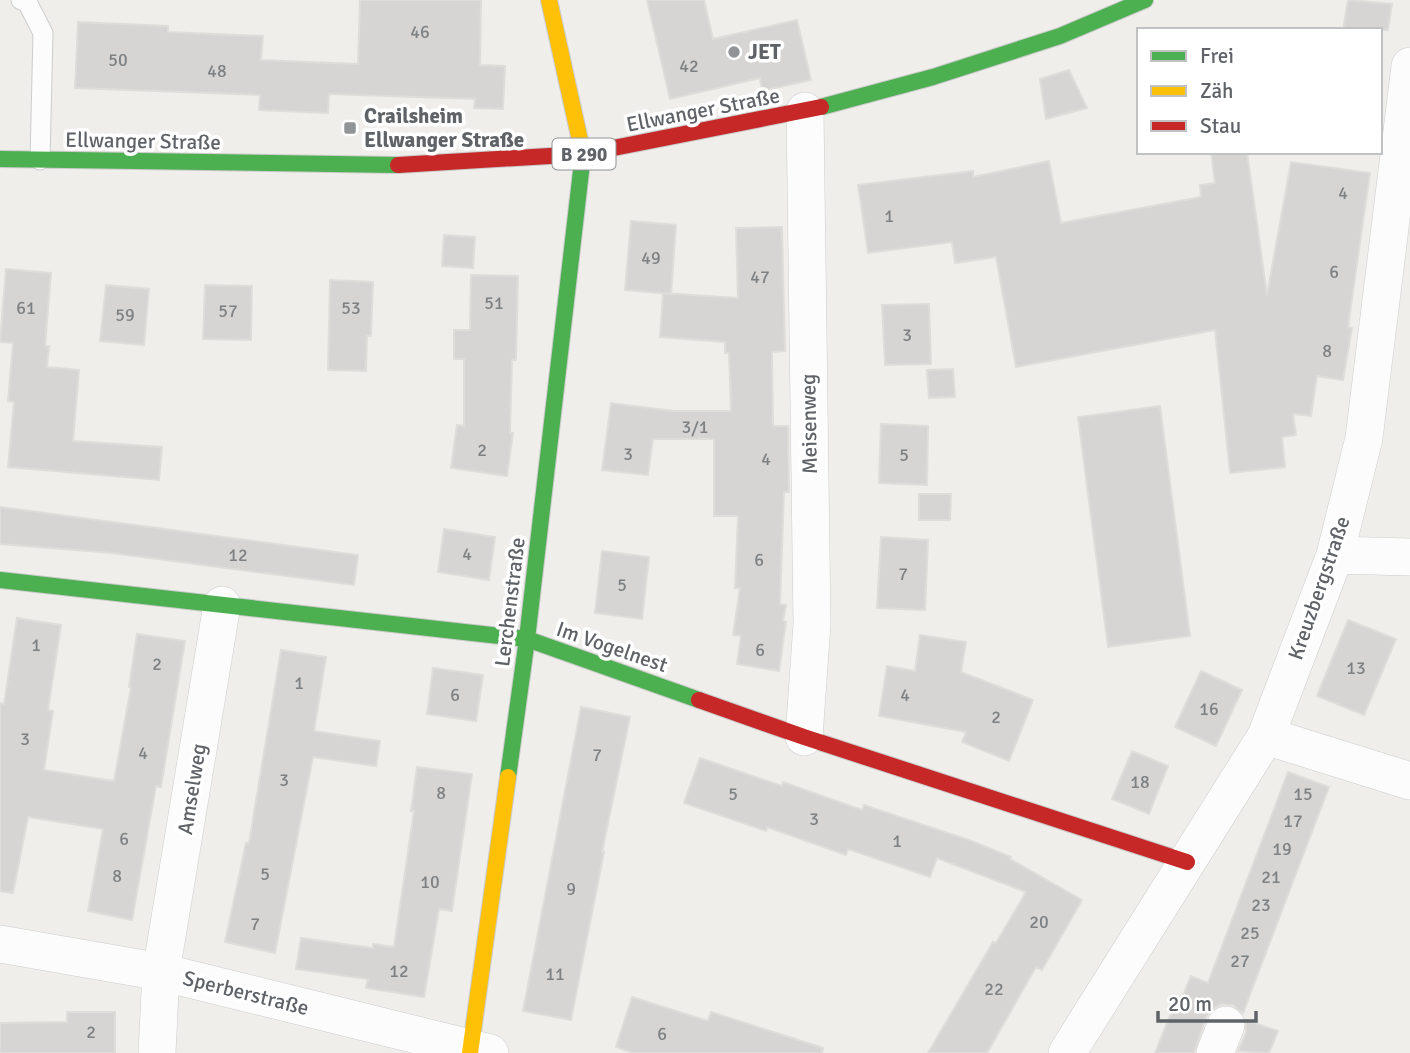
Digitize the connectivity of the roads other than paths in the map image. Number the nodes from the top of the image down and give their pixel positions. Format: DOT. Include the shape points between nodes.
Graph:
graph roads {
  1 [pos="21,0"];
  2 [pos="549,0"];
  3 [pos="1145,0"];
  4 [pos="1410,66"];
  5 [pos="804,111"];
  6 [pos="583,154"];
  7 [pos="0,159"];
  8 [pos="40,160"];
  9 [pos="1335,555"];
  10 [pos="1410,557"];
  11 [pos="0,580"];
  12 [pos="222,605"];
  13 [pos="527,639"];
  14 [pos="1266,736"];
  15 [pos="804,737"];
  16 [pos="1410,781"];
  17 [pos="1187,862"];
  18 [pos="0,944"];
  19 [pos="161,972"];
  20 [pos="477,1051"];
  21 [pos="157,1053"];
  22 [pos="1067,1053"];
  1 -- 8 [label="lane" via="27,2 43,33"];
  2 -- 6 [label="street, Lerchenstraße"];
  3 -- 5 [label="street, Ellwanger Straße / B 290" via="1060,36 933,77"];
  4 -- 9 [label="street, Kreuzbergstraße" via="1364,438"];
  5 -- 6 [label="street, Ellwanger Straße / B 290"];
  5 -- 15 [label="street, Meisenweg" via="812,624"];
  6 -- 8 [label="street, Ellwanger Straße / B 290" via="357,166"];
  6 -- 13 [label="street, Lerchenstraße"];
  7 -- 8 [label="street, Ellwanger Straße / B 290"];
  9 -- 10 [label="street"];
  9 -- 14 [label="street, Kreuzbergstraße"];
  11 -- 12 [label="street, Im Vogelnest"];
  12 -- 13 [label="street, Im Vogelnest"];
  12 -- 19 [label="street, Amselweg"];
  13 -- 15 [label="street, Im Vogelnest"];
  13 -- 20 [label="street, Lerchenstraße"];
  14 -- 16 [label="street"];
  14 -- 17 [label="street, Kreuzbergstraße"];
  15 -- 17 [label="street, Im Vogelnest"];
  17 -- 22 [label="street, Kreuzbergstraße"];
  18 -- 19 [label="street, Sperberstraße"];
  19 -- 20 [label="street, Sperberstraße"];
  19 -- 21 [label="street, Amselweg"];
}
